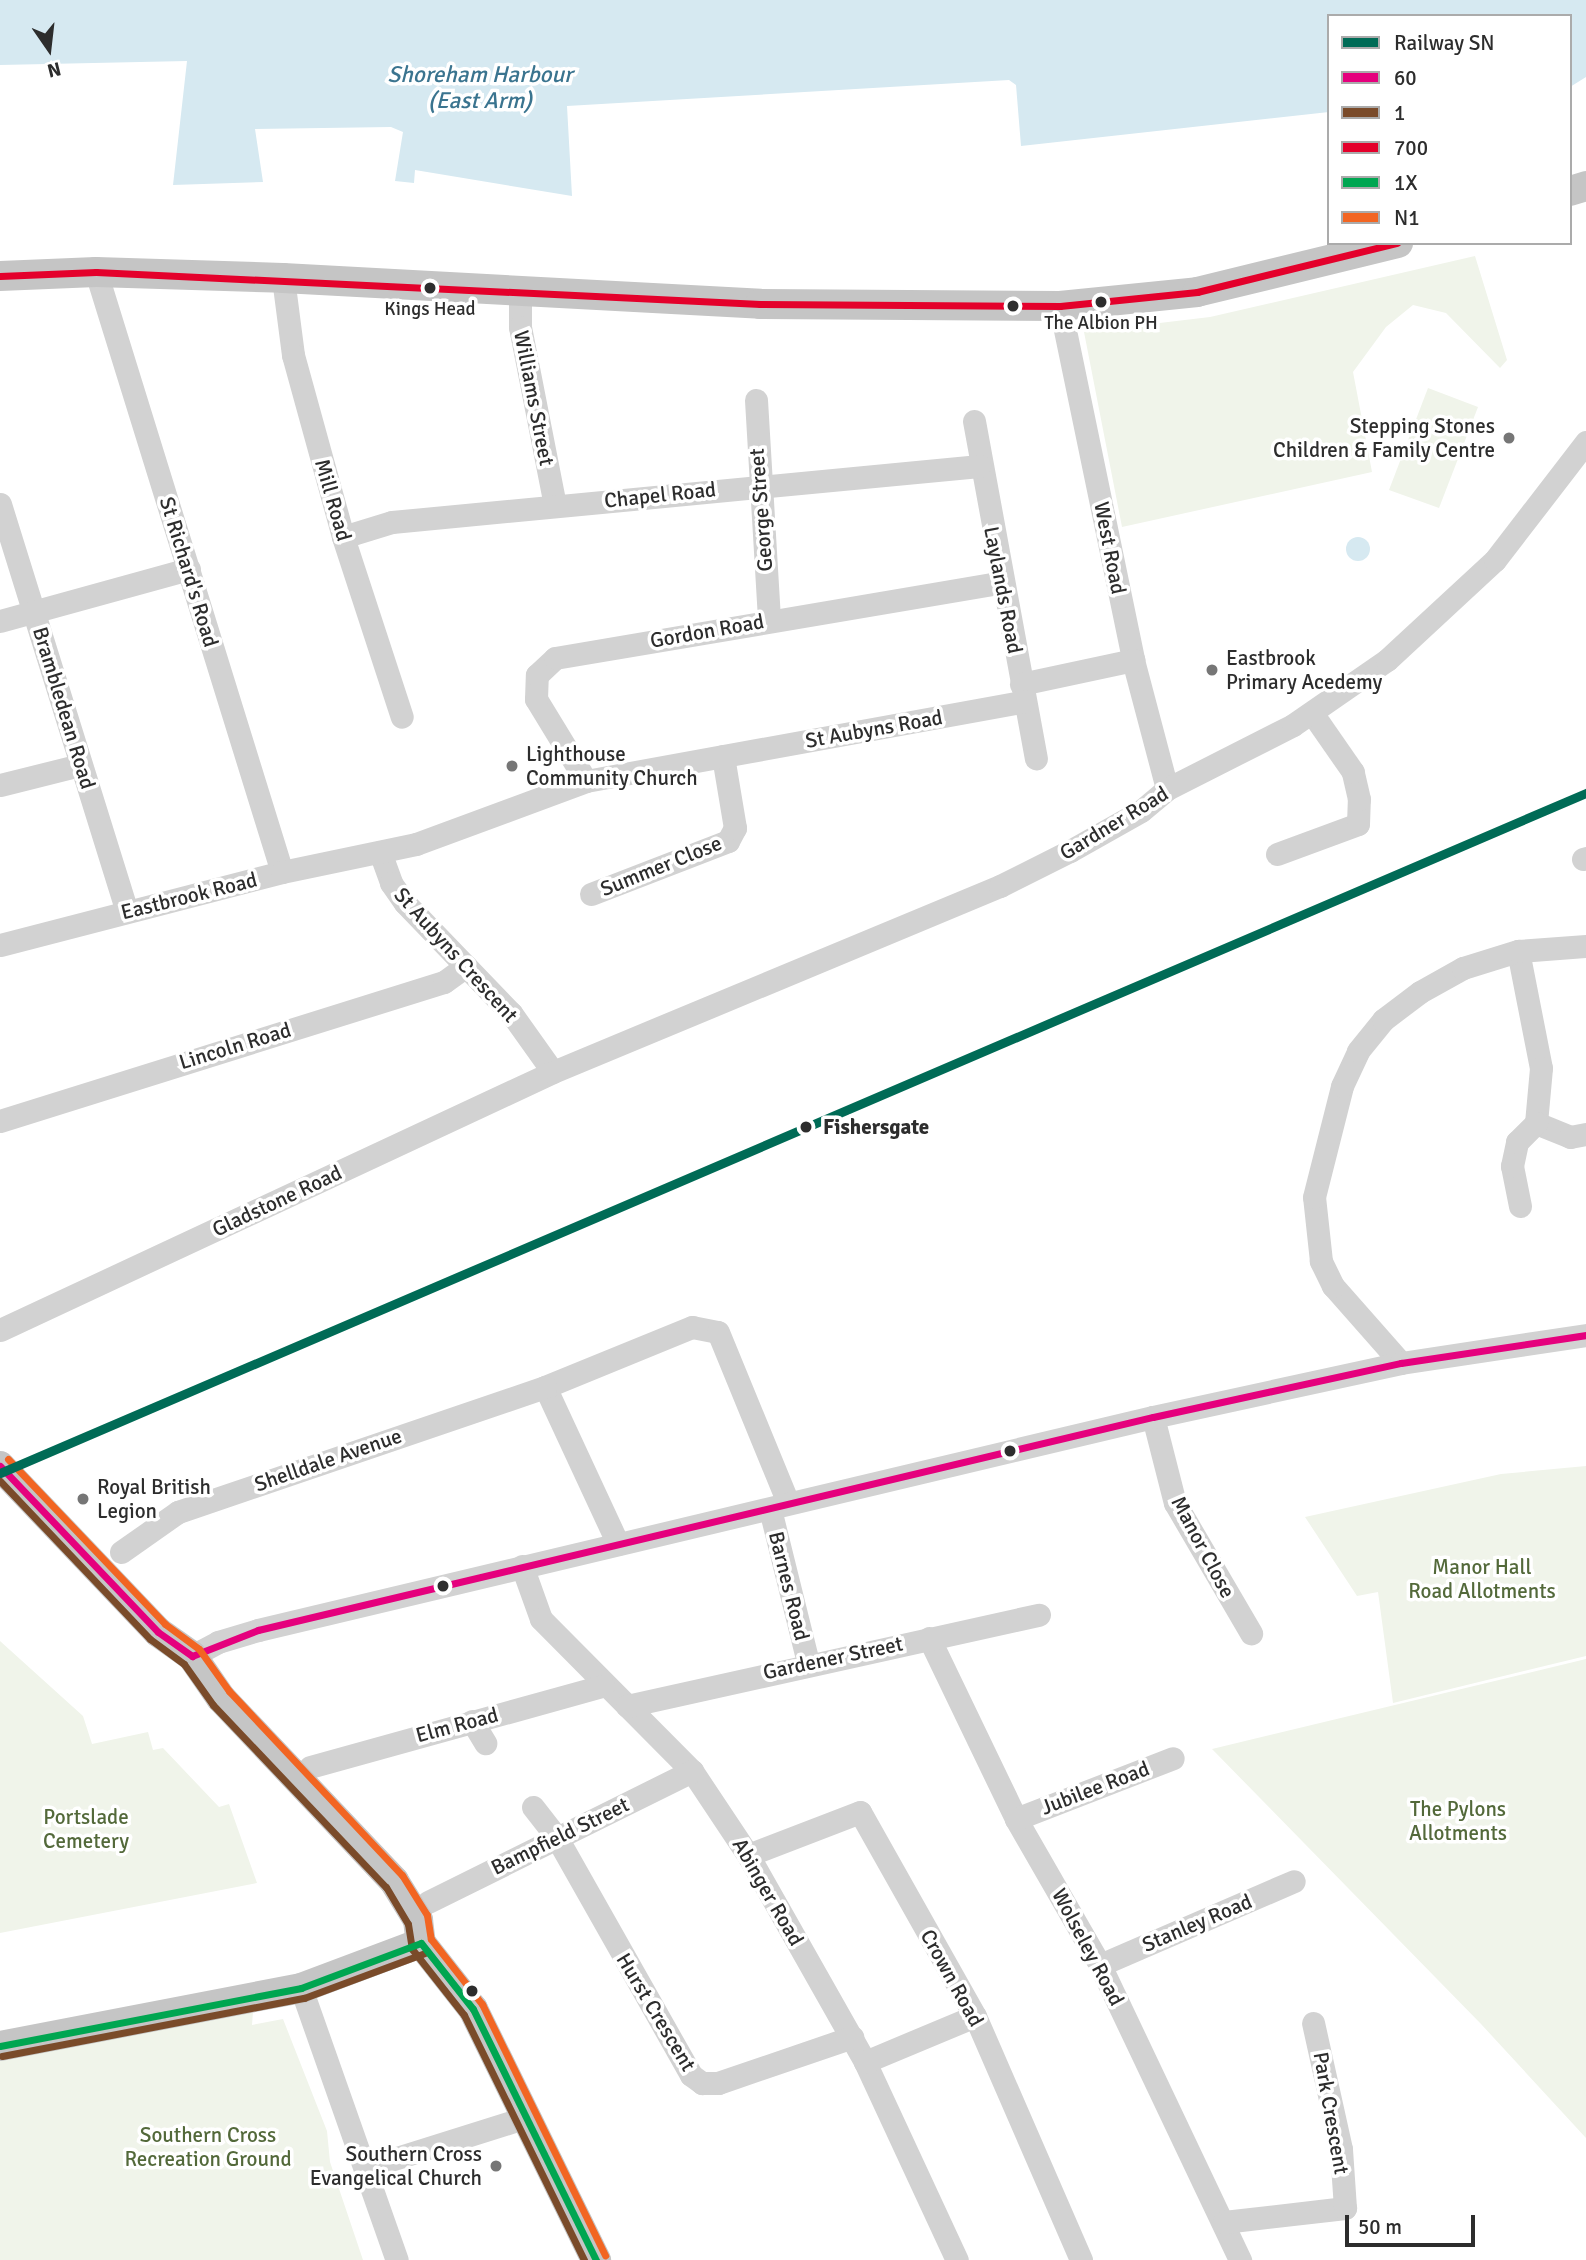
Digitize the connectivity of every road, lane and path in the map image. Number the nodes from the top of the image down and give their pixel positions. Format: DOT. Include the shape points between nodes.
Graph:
graph roads {
  1 [pos="1390,245"];
  2 [pos="96,272"];
  3 [pos="0,275"];
  4 [pos="283,278"];
  5 [pos="520,290"];
  6 [pos="1060,306"];
  7 [pos="756,400"];
  8 [pos="974,421"];
  9 [pos="1586,442"];
  10 [pos="979,466"];
  11 [pos="758,484"];
  12 [pos="0,504"];
  13 [pos="555,505"];
  14 [pos="343,537"];
  15 [pos="189,569"];
  16 [pos="1002,582"];
  17 [pos="34,612"];
  18 [pos="769,620"];
  19 [pos="0,621"];
  20 [pos="1133,660"];
  21 [pos="1023,693"];
  22 [pos="1312,713"];
  23 [pos="402,717"];
  24 [pos="723,756"];
  25 [pos="1036,758"];
  26 [pos="80,765"];
  27 [pos="586,781"];
  28 [pos="0,785"];
  29 [pos="1167,789"];
  30 [pos="380,852"];
  31 [pos="1277,854"];
  32 [pos="282,872"];
  33 [pos="591,894"];
  34 [pos="127,911"];
  35 [pos="0,945"];
  36 [pos="1586,946"];
  37 [pos="1518,951"];
  38 [pos="466,966"];
  39 [pos="553,1072"];
  40 [pos="0,1121"];
  41 [pos="1536,1122"];
  42 [pos="1586,1134"];
  43 [pos="1520,1206"];
  44 [pos="0,1330"];
  45 [pos="1586,1335"];
  46 [pos="1401,1363"];
  47 [pos="545,1387"];
  48 [pos="1153,1417"];
  49 [pos="0,1466"];
  50 [pos="779,1506"];
  51 [pos="618,1544"];
  52 [pos="121,1552"];
  53 [pos="522,1566"];
  54 [pos="1039,1615"];
  55 [pos="1251,1633"];
  56 [pos="929,1639"];
  57 [pos="192,1656"];
  58 [pos="808,1663"];
  59 [pos="603,1685"];
  60 [pos="627,1706"];
  61 [pos="472,1721"];
  62 [pos="485,1743"];
  63 [pos="1173,1758"];
  64 [pos="310,1767"];
  65 [pos="692,1771"];
  66 [pos="533,1807"];
  67 [pos="1016,1819"];
  68 [pos="557,1838"];
  69 [pos="748,1855"];
  70 [pos="1294,1881"];
  71 [pos="428,1902"];
  72 [pos="421,1943"];
  73 [pos="1100,1965"];
  74 [pos="301,1988"];
  75 [pos="975,2016"];
  76 [pos="1313,2023"];
  77 [pos="852,2036"];
  78 [pos="0,2046"];
  79 [pos="865,2062"];
  80 [pos="527,2117"];
  81 [pos="365,2168"];
  82 [pos="1224,2222"];
  83 [pos="397,2260"];
  84 [pos="596,2260"];
  85 [pos="957,2260"];
  86 [pos="1080,2260"];
  87 [pos="1240,2260"];
  1 -- 6 [label="main road" via="1197,292"];
  2 -- 3 [label="main road"];
  2 -- 4 [label="main road"];
  2 -- 15 [label="street, St Richard's Road"];
  4 -- 5 [label="main road"];
  4 -- 14 [label="street, Mill Road" via="286,328"];
  5 -- 6 [label="main road" via="760,304"];
  5 -- 13 [label="street, Williams Street" via="520,327"];
  6 -- 20 [label="street, West Road"];
  7 -- 11 [label="street, George Street"];
  8 -- 10 [label="street, Laylands Road"];
  9 -- 22 [label="street, Gardner Road" via="1540,506 1468,589 1387,660"];
  10 -- 11 [label="street, Chapel Road"];
  10 -- 16 [label="street, Laylands Road"];
  11 -- 13 [label="street, Chapel Road"];
  11 -- 18 [label="street, George Street"];
  12 -- 17 [label="street, Brambledean Road"];
  13 -- 14 [label="street, Chapel Road" via="393,522"];
  14 -- 23 [label="street, Mill Road"];
  15 -- 17 [label="street"];
  15 -- 32 [label="street, St Richard's Road"];
  16 -- 18 [label="street, Gordon Road"];
  16 -- 21 [label="street, Laylands Road"];
  17 -- 19 [label="street"];
  17 -- 26 [label="street, Brambledean Road"];
  18 -- 27 [label="street, Gordon Road" via="548,662 537,675 536,699"];
  20 -- 21 [label="street, St Aubyns Road"];
  20 -- 29 [label="street, West Road"];
  21 -- 24 [label="street, St Aubyns Road"];
  21 -- 25 [label="street, Laylands Road"];
  22 -- 29 [label="street, Gardner Road"];
  22 -- 31 [label="street" via="1353,772 1358,824"];
  24 -- 27 [label="street"];
  24 -- 33 [label="street, Summer Close" via="735,828 728,841"];
  26 -- 28 [label="street"];
  26 -- 34 [label="street, Brambledean Road"];
  27 -- 30 [label="street" via="451,833"];
  29 -- 39 [label="street, Gardner Road" via="1141,811 1000,886"];
  30 -- 32 [label="street, Eastbrook Road"];
  30 -- 38 [label="street, St Aubyns Crescent" via="391,883 405,903"];
  32 -- 34 [label="street, Eastbrook Road"];
  34 -- 35 [label="street, Eastbrook Road"];
  36 -- 37 [label="street"];
  37 -- 41 [label="street" via="1541,1068"];
  37 -- 46 [label="street" via="1463,968 1383,1020 1357,1051 1325,1139 1314,1197 1321,1261 1333,1286"];
  38 -- 39 [label="street, St Aubyns Crescent" via="511,1013"];
  38 -- 40 [label="street, Lincoln Road" via="444,982"];
  39 -- 44 [label="street, Gladstone Road"];
  41 -- 42 [label="street" via="1570,1137"];
  41 -- 43 [label="street" via="1517,1142 1512,1166"];
  45 -- 46 [label="street"];
  46 -- 48 [label="street"];
  47 -- 50 [label="street, Shelldale Avenue" via="692,1327 718,1332"];
  47 -- 51 [label="street"];
  47 -- 52 [label="street, Shelldale Avenue" via="178,1512"];
  48 -- 50 [label="street"];
  48 -- 55 [label="street, Manor Close" via="1175,1503"];
  49 -- 57 [label="main road" via="159,1632"];
  50 -- 51 [label="street"];
  50 -- 58 [label="street, Barnes Road"];
  51 -- 53 [label="street"];
  53 -- 57 [label="street" via="258,1630"];
  53 -- 59 [label="street, Abinger Road" via="541,1619"];
  54 -- 56 [label="street, Gardener Street"];
  56 -- 58 [label="street, Gardener Street"];
  56 -- 67 [label="street, Wolseley Road"];
  57 -- 72 [label="main road" via="221,1698 394,1881 418,1920"];
  58 -- 60 [label="street, Gardener Street"];
  59 -- 60 [label="street, Abinger Road"];
  59 -- 61 [label="street, Elm Road"];
  60 -- 65 [label="street, Abinger Road"];
  61 -- 62 [label="street"];
  61 -- 64 [label="street, Elm Road"];
  63 -- 67 [label="street, Jubilee Road"];
  65 -- 68 [label="street, Bampfield Street"];
  65 -- 69 [label="street, Abinger Road"];
  66 -- 68 [label="street"];
  67 -- 73 [label="street, Wolseley Road"];
  68 -- 71 [label="street, Bampfield Street"];
  68 -- 77 [label="street, Hurst Crescent" via="691,2075 702,2083 718,2083"];
  69 -- 75 [label="street, Crown Road" via="860,1812"];
  69 -- 77 [label="street, Abinger Road"];
  70 -- 73 [label="street, Stanley Road"];
  72 -- 74 [label="main road"];
  72 -- 80 [label="main road" via="473,2009"];
  73 -- 82 [label="street, Wolseley Road"];
  74 -- 78 [label="main road"];
  74 -- 81 [label="street"];
  75 -- 79 [label="street"];
  75 -- 86 [label="street, Crown Road"];
  76 -- 82 [label="street, Park Crescent" via="1341,2149 1345,2208"];
  77 -- 79 [label="street, Abinger Road"];
  79 -- 85 [label="street, Abinger Road"];
  80 -- 81 [label="street"];
  80 -- 84 [label="main road"];
  81 -- 83 [label="street"];
  82 -- 87 [label="street, Wolseley Road"];
}
